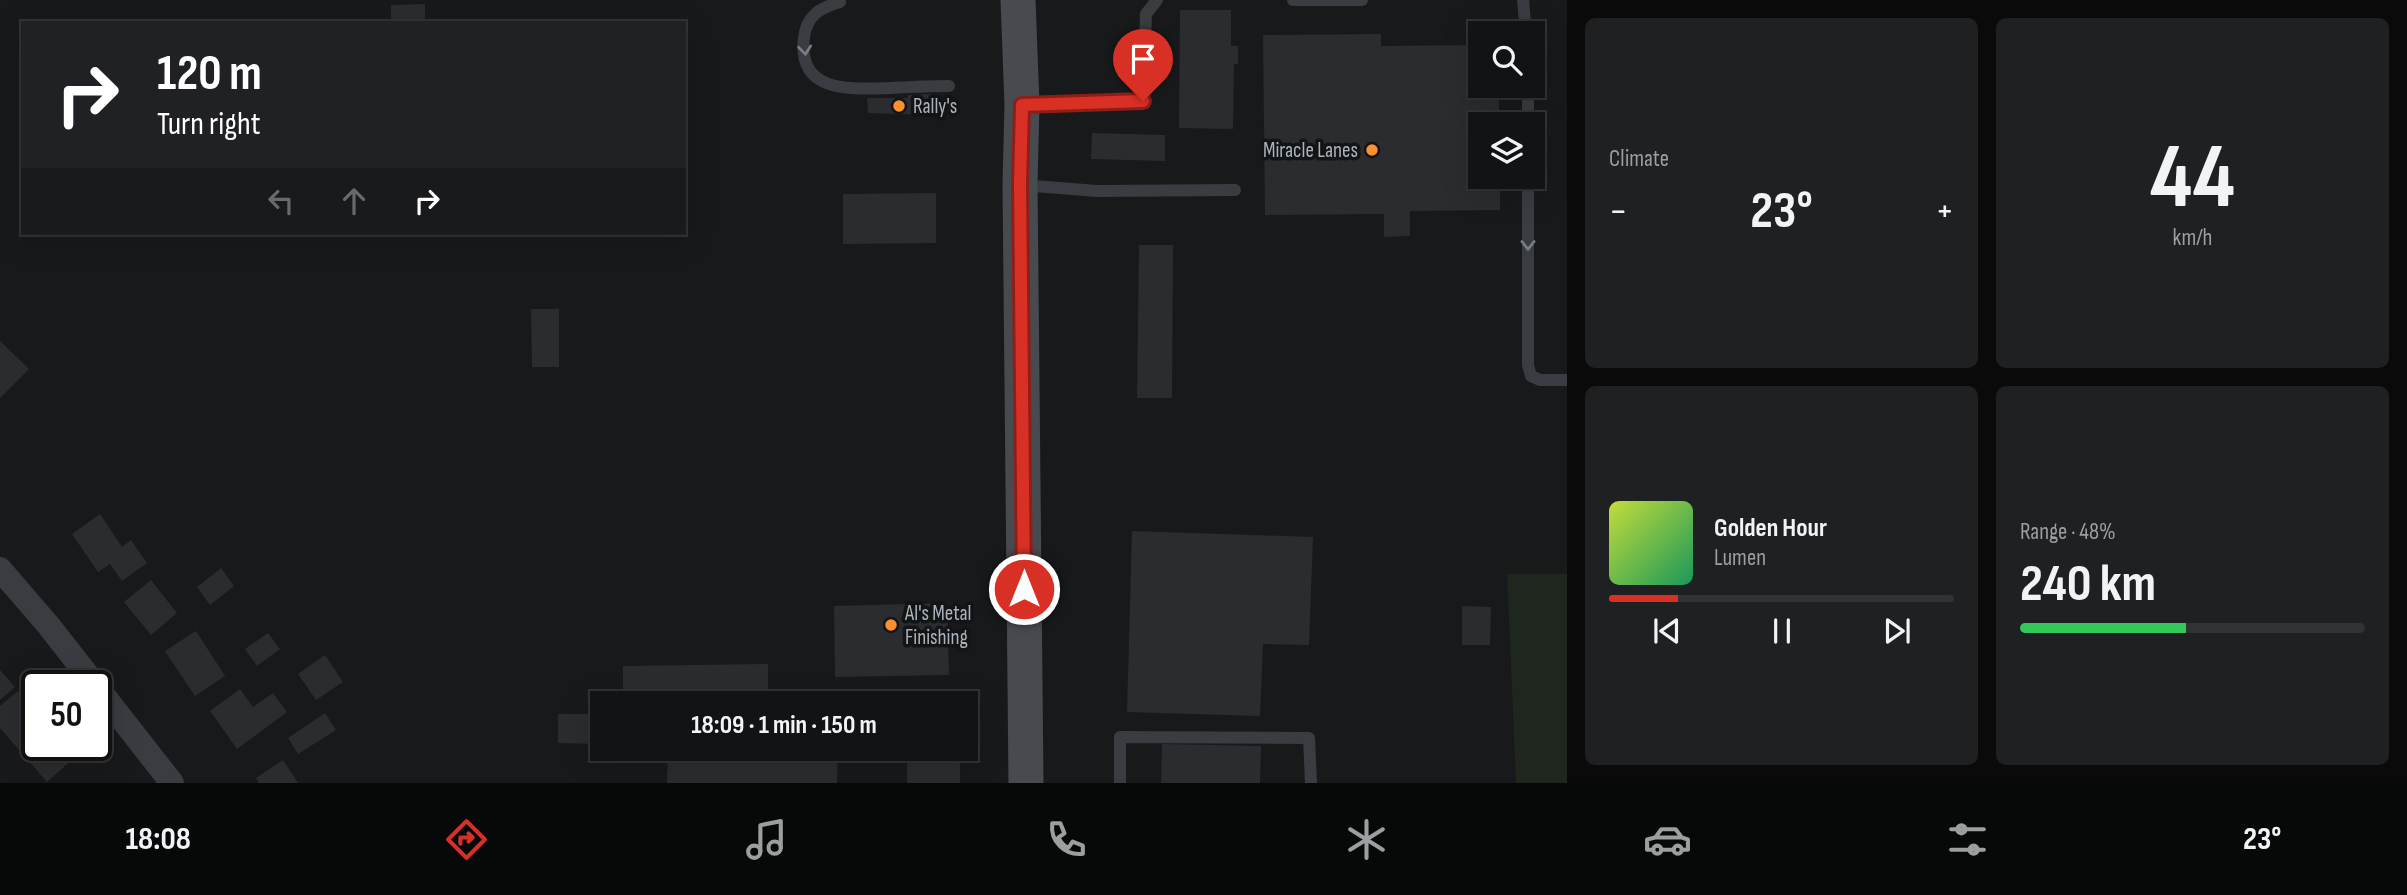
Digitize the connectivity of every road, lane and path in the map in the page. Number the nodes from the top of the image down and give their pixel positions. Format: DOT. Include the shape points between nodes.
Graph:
graph roads {
  1 [pos="1018,0"];
  2 [pos="1157,0"];
  3 [pos="1293,0"];
  4 [pos="1362,0"];
  5 [pos="1522,0"];
  6 [pos="1331,1"];
  7 [pos="840,2"];
  8 [pos="1525,21"];
  9 [pos="949,86"];
  10 [pos="1022,105"];
  11 [pos="1020,184"];
  12 [pos="1528,189"];
  13 [pos="1235,190"];
  14 [pos="1567,380"];
  15 [pos="0,569"];
  16 [pos="163,779"];
  17 [pos="1026,783"];
  18 [pos="1120,783"];
  19 [pos="1311,783"];
  1 -- 10 [label="main road"];
  2 -- 10 [label="lane" via="1146,14 1143,101"];
  3 -- 6 [label="lane"];
  4 -- 6 [label="lane"];
  5 -- 8 [label="lane"];
  7 -- 9 [label="lane, one-way" via="814,13 806,29 806,61 821,81 849,89"];
  10 -- 11 [label="main road"];
  11 -- 13 [label="lane" via="1097,191"];
  11 -- 17 [label="main road"];
  12 -- 14 [label="lane, one-way" via="1528,365 1531,376 1540,380"];
  15 -- 16 [label="street" via="49,626"];
  18 -- 19 [label="lane" via="1120,737 1309,738"];
}
